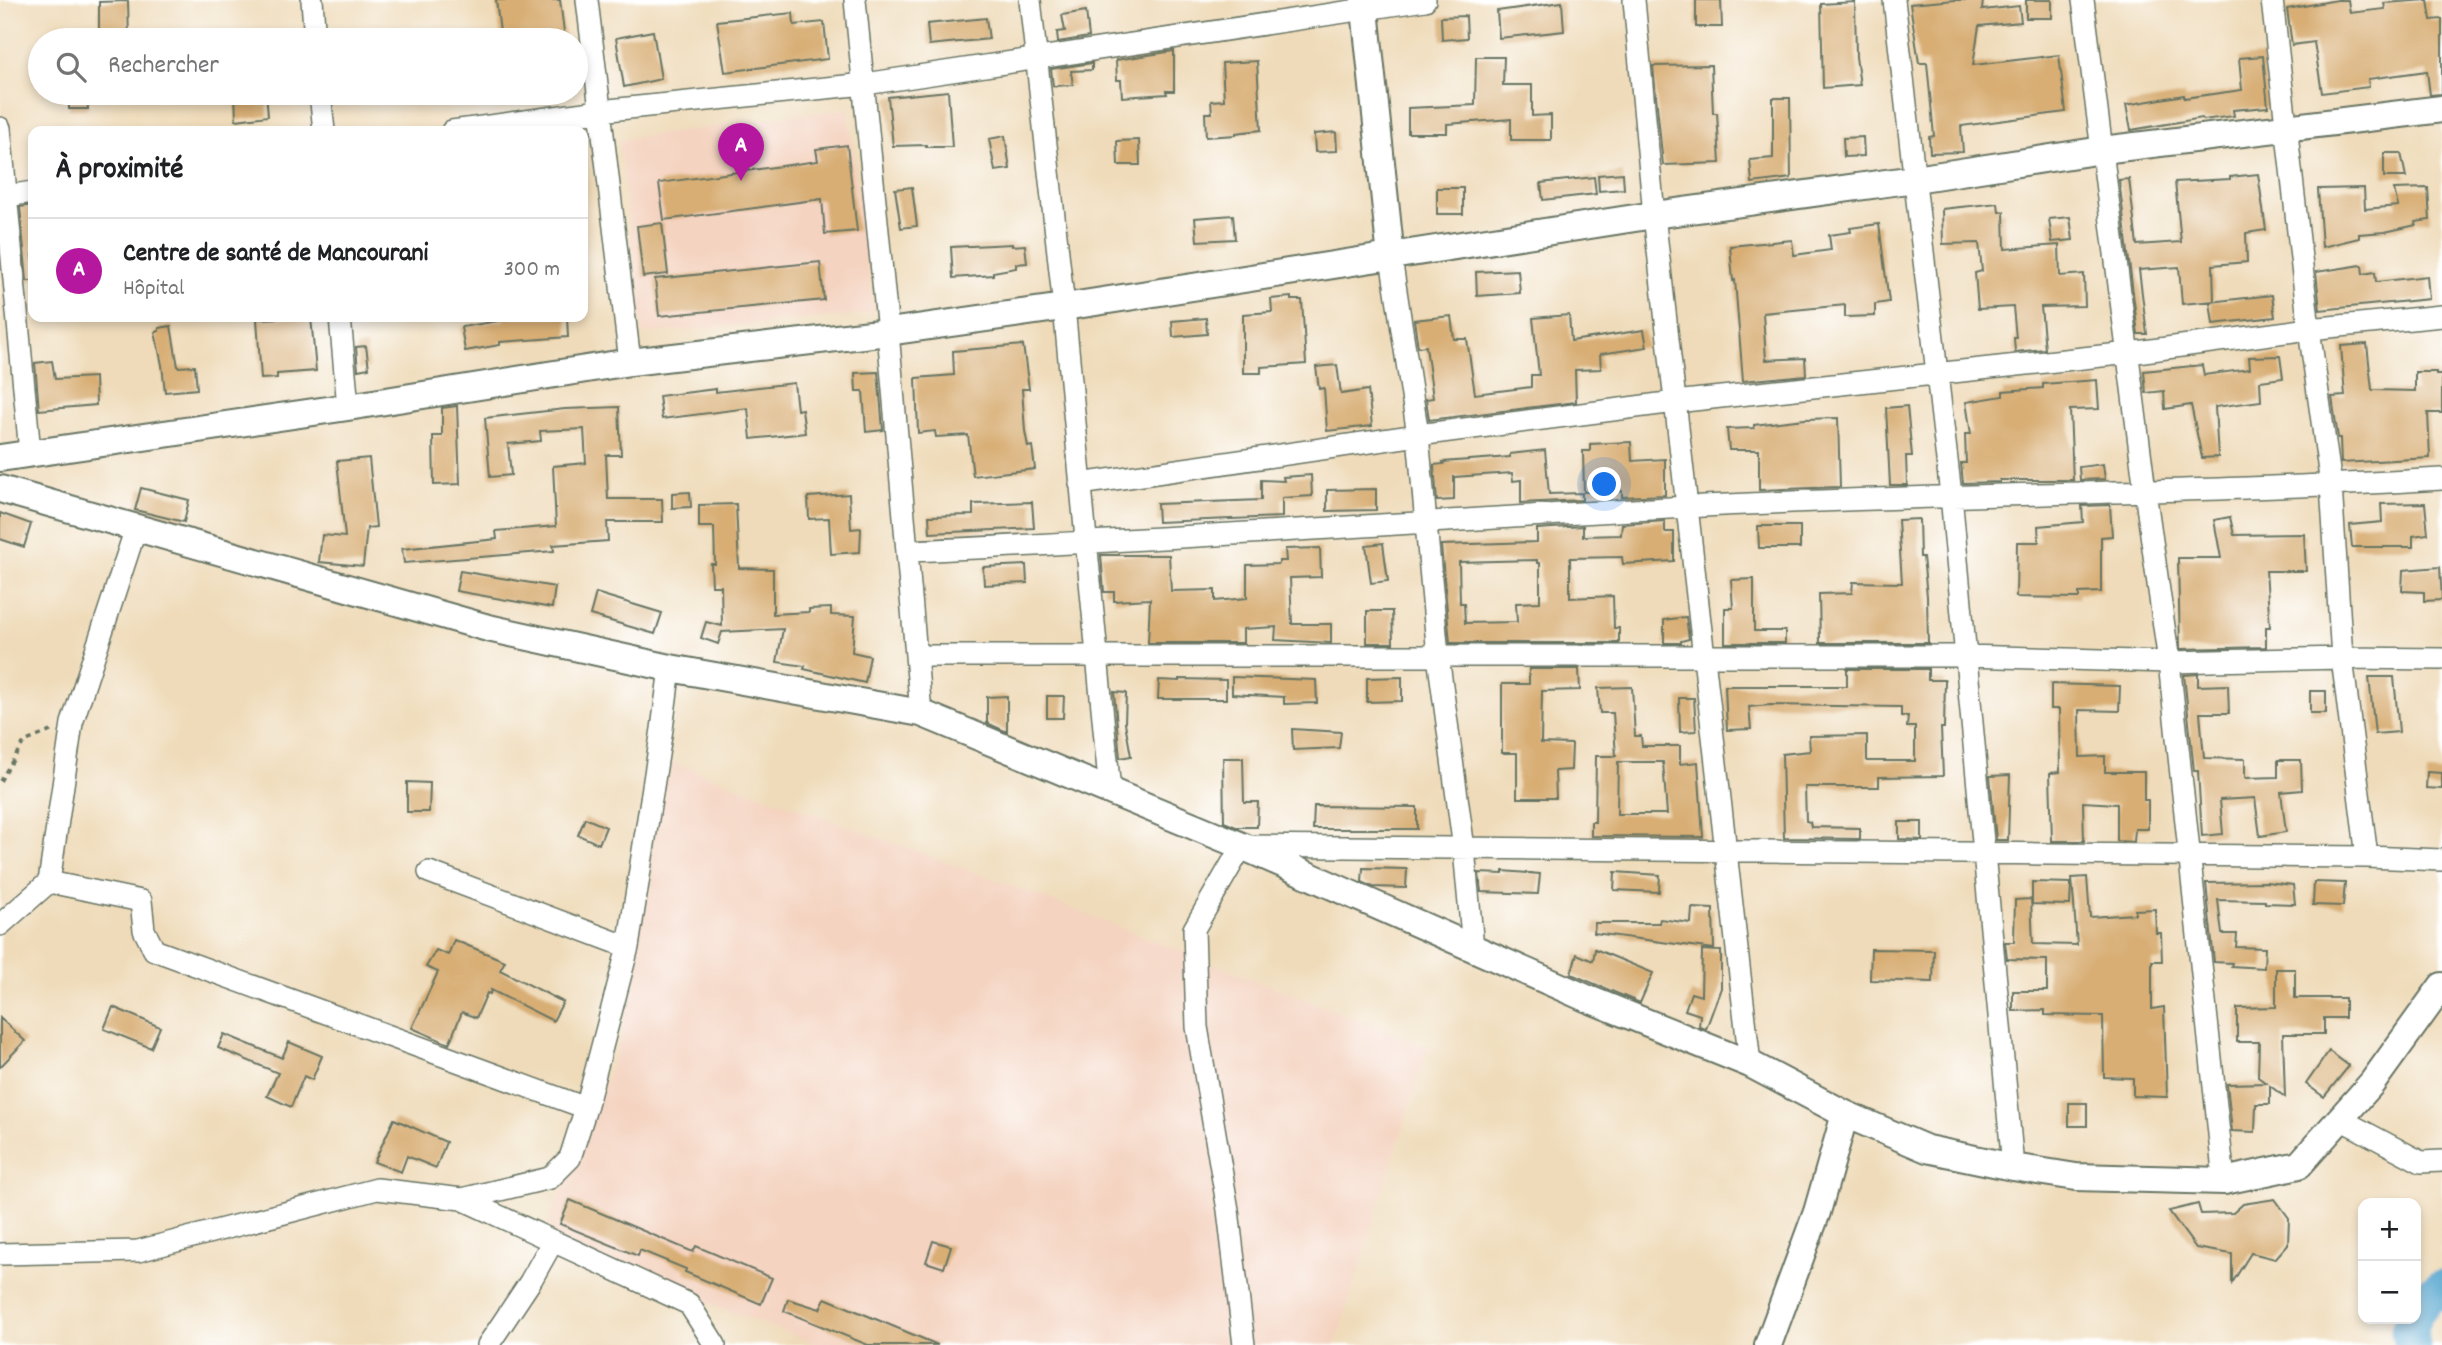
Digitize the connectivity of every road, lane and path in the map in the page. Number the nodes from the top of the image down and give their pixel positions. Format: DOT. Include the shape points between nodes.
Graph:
graph roads {
  1 [pos="312,0"];
  2 [pos="587,0"];
  3 [pos="855,0"];
  4 [pos="1030,0"];
  5 [pos="1425,0"];
  6 [pos="1634,0"];
  7 [pos="1894,0"];
  8 [pos="2083,0"];
  9 [pos="2272,0"];
  10 [pos="1364,4"];
  11 [pos="314,28"];
  12 [pos="1036,59"];
  13 [pos="865,84"];
  14 [pos="321,105"];
  15 [pos="2442,109"];
  16 [pos="599,111"];
  17 [pos="323,126"];
  18 [pos="489,126"];
  19 [pos="2287,127"];
  20 [pos="0,128"];
  21 [pos="2102,150"];
  22 [pos="1915,180"];
  23 [pos="28,193"];
  24 [pos="3,197"];
  25 [pos="1654,215"];
  26 [pos="1391,258"];
  27 [pos="1064,307"];
  28 [pos="2442,316"];
  29 [pos="340,322"];
  30 [pos="2309,329"];
  31 [pos="888,332"];
  32 [pos="2129,353"];
  33 [pos="630,362"];
  34 [pos="1939,373"];
  35 [pos="1675,402"];
  36 [pos="348,407"];
  37 [pos="1418,435"];
  38 [pos="30,453"];
  39 [pos="0,458"];
  40 [pos="2442,479"];
  41 [pos="1080,484"];
  42 [pos="2331,485"];
  43 [pos="0,489"];
  44 [pos="2145,491"];
  45 [pos="1951,495"];
  46 [pos="1687,507"];
  47 [pos="1427,524"];
  48 [pos="136,528"];
  49 [pos="1087,544"];
  50 [pos="908,551"];
  51 [pos="1099,654"];
  52 [pos="917,656"];
  53 [pos="1438,656"];
  54 [pos="1966,656"];
  55 [pos="1704,657"];
  56 [pos="2342,658"];
  57 [pos="2442,659"];
  58 [pos="2169,662"];
  59 [pos="670,668"];
  60 [pos="921,713"];
  61 [pos="72,723"];
  62 [pos="0,781"];
  63 [pos="1110,792"];
  64 [pos="1242,846"];
  65 [pos="1464,849"];
  66 [pos="1725,851"];
  67 [pos="1984,855"];
  68 [pos="2190,856"];
  69 [pos="2367,857"];
  70 [pos="2442,860"];
  71 [pos="429,872"];
  72 [pos="49,882"];
  73 [pos="0,925"];
  74 [pos="628,947"];
  75 [pos="1473,948"];
  76 [pos="2442,986"];
  77 [pos="1750,1064"];
  78 [pos="586,1108"];
  79 [pos="1845,1114"];
  80 [pos="2340,1119"];
  81 [pos="2442,1161"];
  82 [pos="2013,1167"];
  83 [pos="2224,1181"];
  84 [pos="461,1199"];
  85 [pos="553,1241"];
  86 [pos="0,1254"];
  87 [pos="488,1345"];
  88 [pos="715,1345"];
  89 [pos="1244,1345"];
  90 [pos="1768,1345"];
  1 -- 11 [label="street"];
  2 -- 16 [label="street"];
  3 -- 13 [label="street"];
  4 -- 12 [label="street"];
  5 -- 10 [label="street"];
  6 -- 25 [label="street"];
  7 -- 22 [label="street"];
  8 -- 21 [label="street"];
  9 -- 19 [label="street"];
  10 -- 12 [label="street"];
  10 -- 26 [label="street"];
  12 -- 13 [label="street"];
  12 -- 27 [label="street"];
  13 -- 16 [label="street"];
  13 -- 31 [label="street"];
  14 -- 17 [label="street"];
  15 -- 19 [label="street"];
  16 -- 18 [label="street"];
  16 -- 33 [label="street"];
  19 -- 21 [label="street"];
  19 -- 30 [label="street"];
  20 -- 24 [label="street"];
  21 -- 22 [label="street"];
  21 -- 32 [label="street"];
  22 -- 25 [label="street"];
  22 -- 34 [label="street"];
  23 -- 24 [label="street"];
  24 -- 38 [label="street"];
  25 -- 26 [label="street"];
  25 -- 35 [label="street"];
  26 -- 27 [label="street"];
  26 -- 37 [label="street"];
  27 -- 31 [label="street"];
  27 -- 41 [label="street"];
  28 -- 30 [label="street"];
  29 -- 36 [label="street"];
  30 -- 32 [label="street"];
  30 -- 42 [label="street"];
  31 -- 33 [label="street"];
  31 -- 50 [label="street"];
  32 -- 34 [label="street"];
  32 -- 44 [label="street"];
  33 -- 36 [label="street"];
  34 -- 35 [label="street"];
  34 -- 45 [label="street"];
  35 -- 37 [label="street"];
  35 -- 46 [label="street"];
  36 -- 38 [label="street"];
  37 -- 41 [label="street"];
  37 -- 47 [label="street"];
  38 -- 39 [label="street"];
  40 -- 42 [label="street"];
  41 -- 49 [label="street"];
  42 -- 44 [label="street"];
  42 -- 56 [label="street"];
  43 -- 48 [label="street"];
  44 -- 45 [label="street"];
  44 -- 58 [label="street"];
  45 -- 46 [label="street"];
  45 -- 54 [label="street"];
  46 -- 47 [label="street"];
  46 -- 55 [label="street"];
  47 -- 49 [label="street"];
  47 -- 53 [label="street"];
  48 -- 59 [label="street" via="488,628"];
  48 -- 61 [label="street"];
  49 -- 50 [label="street"];
  49 -- 51 [label="street"];
  50 -- 52 [label="street"];
  51 -- 52 [label="street"];
  51 -- 53 [label="street"];
  51 -- 63 [label="street"];
  52 -- 60 [label="street"];
  53 -- 55 [label="street"];
  53 -- 65 [label="street"];
  54 -- 55 [label="street"];
  54 -- 58 [label="street"];
  54 -- 67 [label="street"];
  55 -- 66 [label="street"];
  56 -- 57 [label="street"];
  56 -- 58 [label="street"];
  56 -- 69 [label="street"];
  58 -- 68 [label="street"];
  59 -- 60 [label="street"];
  59 -- 74 [label="street"];
  60 -- 63 [label="street"];
  61 -- 62 [label="path" via="24,741"];
  61 -- 72 [label="street"];
  63 -- 64 [label="street"];
  64 -- 65 [label="street"];
  64 -- 75 [label="street"];
  64 -- 89 [label="street" via="1194,929 1197,1027 1228,1210"];
  65 -- 66 [label="street"];
  65 -- 75 [label="street"];
  66 -- 67 [label="street"];
  66 -- 77 [label="street"];
  67 -- 68 [label="street"];
  67 -- 82 [label="street"];
  68 -- 69 [label="street"];
  68 -- 83 [label="street"];
  69 -- 70 [label="street"];
  71 -- 74 [label="street"];
  72 -- 73 [label="street"];
  72 -- 78 [label="street" via="141,901 144,930 154,950"];
  74 -- 78 [label="street"];
  75 -- 77 [label="street"];
  76 -- 80 [label="street"];
  77 -- 79 [label="street"];
  78 -- 84 [label="street" via="570,1158 550,1178"];
  79 -- 82 [label="street" via="1927,1149"];
  79 -- 90 [label="street" via="1817,1212"];
  80 -- 81 [label="street" via="2421,1162"];
  80 -- 83 [label="street" via="2299,1165"];
  82 -- 83 [label="street" via="2076,1177"];
  84 -- 85 [label="street"];
  84 -- 86 [label="street" via="377,1189 138,1251"];
  85 -- 87 [label="street"];
  85 -- 88 [label="street" via="689,1304"];
}
